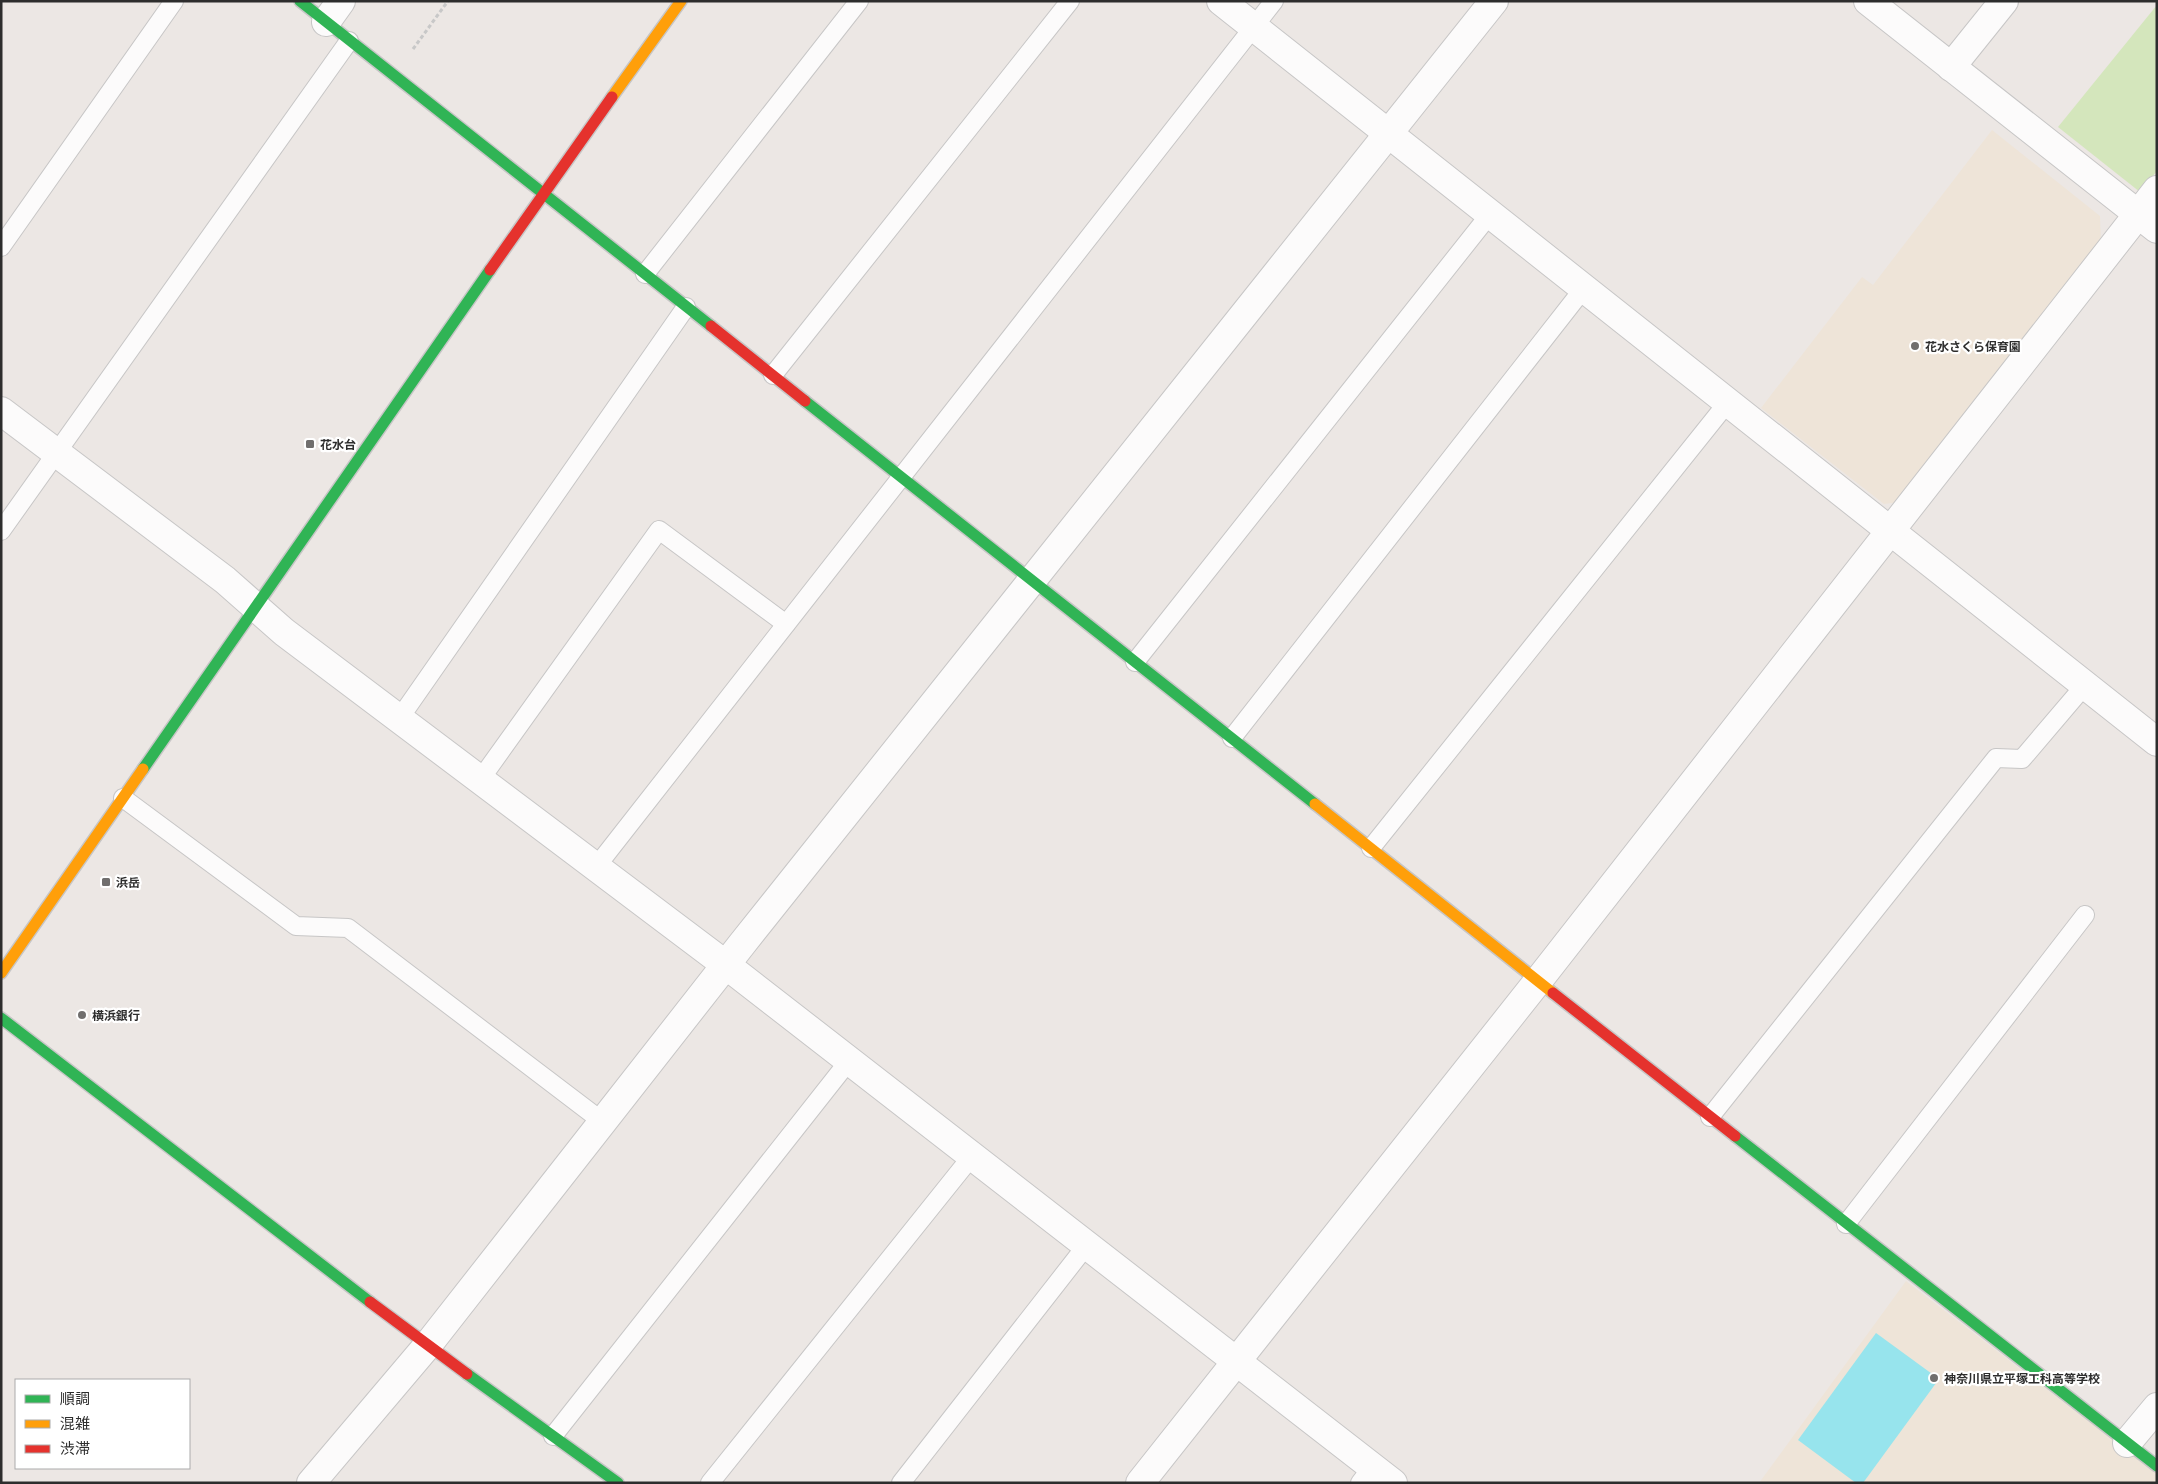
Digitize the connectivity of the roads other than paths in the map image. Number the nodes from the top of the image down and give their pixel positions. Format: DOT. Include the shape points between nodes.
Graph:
graph roads {
  1 [pos="174,1"];
  2 [pos="300,1"];
  3 [pos="681,1"];
  4 [pos="859,1"];
  5 [pos="1070,1"];
  6 [pos="1221,1"];
  7 [pos="1274,1"];
  8 [pos="1494,1"];
  9 [pos="1868,1"];
  10 [pos="2004,1"];
  11 [pos="333,12"];
  12 [pos="1253,27"];
  13 [pos="349,41"];
  14 [pos="1951,67"];
  15 [pos="1390,134"];
  16 [pos="2157,190"];
  17 [pos="544,193"];
  18 [pos="1490,214"];
  19 [pos="2147,222"];
  20 [pos="1,247"];
  21 [pos="645,274"];
  22 [pos="1584,288"];
  23 [pos="686,307"];
  24 [pos="773,375"];
  25 [pos="1728,402"];
  26 [pos="1,412"];
  27 [pos="56,453"];
  28 [pos="902,478"];
  29 [pos="1,531"];
  30 [pos="1890,531"];
  31 [pos="1034,580"];
  32 [pos="256,607"];
  33 [pos="786,624"];
  34 [pos="1135,662"];
  35 [pos="2085,685"];
  36 [pos="400,719"];
  37 [pos="1232,738"];
  38 [pos="2157,742"];
  39 [pos="480,780"];
  40 [pos="123,798"];
  41 [pos="1371,848"];
  42 [pos="596,868"];
  43 [pos="2085,915"];
  44 [pos="726,966"];
  45 [pos="1,973"];
  46 [pos="1538,981"];
  47 [pos="1,1018"];
  48 [pos="848,1062"];
  49 [pos="1710,1117"];
  50 [pos="603,1122"];
  51 [pos="972,1156"];
  52 [pos="1846,1224"];
  53 [pos="1086,1246"];
  54 [pos="427,1346"];
  55 [pos="1237,1362"];
  56 [pos="2157,1407"];
  57 [pos="553,1436"];
  58 [pos="2127,1443"];
  59 [pos="2157,1466"];
  60 [pos="1375,1477"];
  61 [pos="311,1483"];
  62 [pos="618,1483"];
  63 [pos="710,1483"];
  64 [pos="901,1483"];
  65 [pos="1140,1483"];
  1 -- 20 [label="lane"];
  2 -- 11 [label="street"];
  3 -- 17 [label="street"];
  4 -- 21 [label="lane"];
  5 -- 24 [label="lane"];
  6 -- 12 [label="street"];
  7 -- 12 [label="lane"];
  8 -- 15 [label="street"];
  9 -- 14 [label="street"];
  10 -- 14 [label="street"];
  11 -- 13 [label="street"];
  12 -- 15 [label="street"];
  12 -- 28 [label="lane"];
  13 -- 17 [label="street"];
  13 -- 27 [label="lane"];
  14 -- 19 [label="street"];
  15 -- 18 [label="street"];
  15 -- 31 [label="street"];
  16 -- 19 [label="street"];
  17 -- 21 [label="street"];
  17 -- 32 [label="street"];
  18 -- 22 [label="street"];
  18 -- 34 [label="lane"];
  19 -- 30 [label="street"];
  21 -- 23 [label="street"];
  22 -- 25 [label="street"];
  22 -- 37 [label="lane"];
  23 -- 24 [label="street"];
  23 -- 36 [label="lane"];
  24 -- 28 [label="street"];
  25 -- 30 [label="street"];
  25 -- 41 [label="lane"];
  26 -- 27 [label="street"];
  27 -- 29 [label="lane"];
  27 -- 32 [label="street"];
  28 -- 31 [label="street"];
  28 -- 33 [label="lane"];
  30 -- 35 [label="street"];
  30 -- 46 [label="street"];
  31 -- 34 [label="street"];
  31 -- 44 [label="street"];
  32 -- 36 [label="street" via="284,632"];
  32 -- 40 [label="street"];
  33 -- 39 [label="lane" via="659,530"];
  33 -- 42 [label="lane"];
  34 -- 37 [label="street"];
  35 -- 38 [label="street"];
  35 -- 49 [label="lane" via="2022,759 1996,758"];
  36 -- 39 [label="street"];
  37 -- 41 [label="street"];
  39 -- 42 [label="street"];
  40 -- 45 [label="street"];
  40 -- 50 [label="lane" via="296,926 348,928"];
  41 -- 46 [label="street"];
  42 -- 44 [label="street"];
  43 -- 52 [label="lane"];
  44 -- 48 [label="street"];
  44 -- 50 [label="street"];
  46 -- 49 [label="street"];
  46 -- 55 [label="street"];
  47 -- 54 [label="street"];
  48 -- 51 [label="street"];
  48 -- 57 [label="lane"];
  49 -- 52 [label="street"];
  50 -- 54 [label="street"];
  51 -- 53 [label="street"];
  51 -- 63 [label="lane"];
  52 -- 58 [label="street"];
  53 -- 55 [label="street"];
  53 -- 64 [label="lane"];
  54 -- 57 [label="street"];
  54 -- 61 [label="street"];
  55 -- 60 [label="street"];
  55 -- 65 [label="street"];
  56 -- 58 [label="street"];
  57 -- 62 [label="street"];
  58 -- 59 [label="street"];
}
